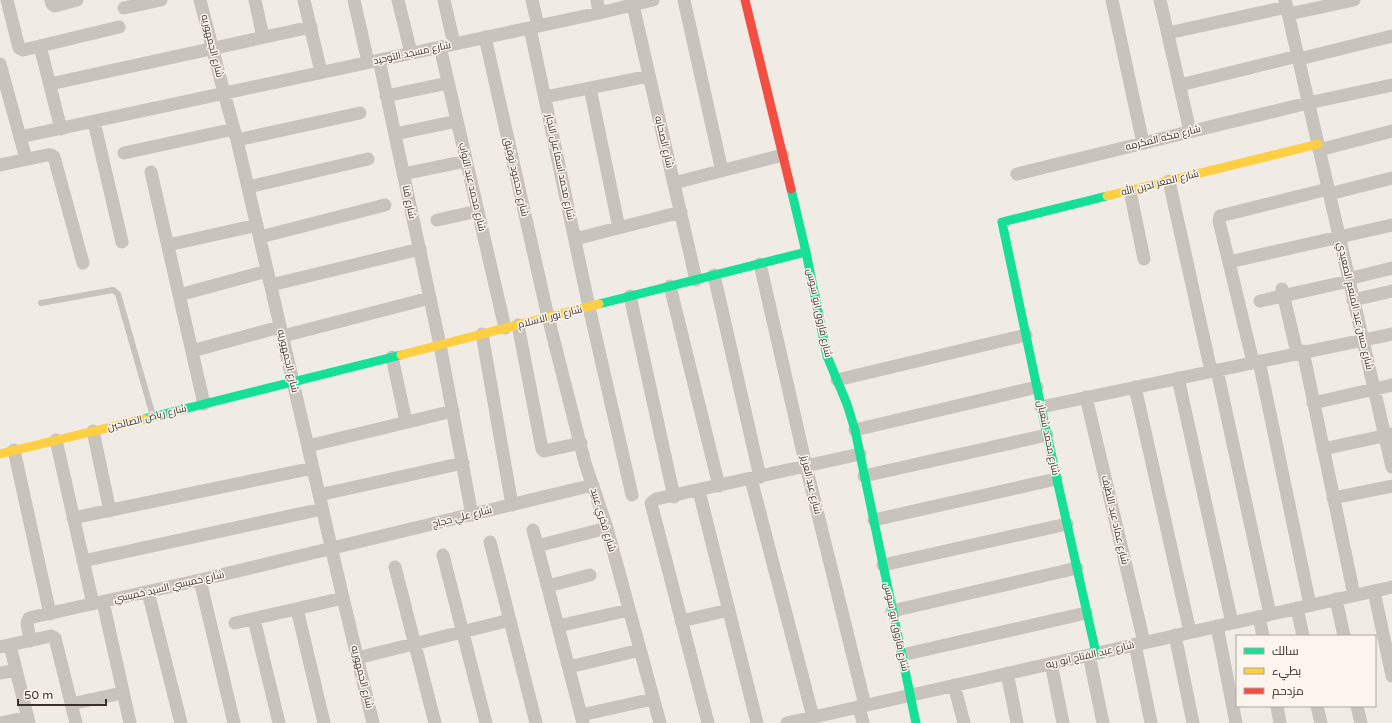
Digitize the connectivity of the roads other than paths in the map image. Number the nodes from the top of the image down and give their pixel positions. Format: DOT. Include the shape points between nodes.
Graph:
graph roads {
  1 [pos="7,0"];
  2 [pos="51,0"];
  3 [pos="77,0"];
  4 [pos="161,0"];
  5 [pos="200,0"];
  6 [pos="255,0"];
  7 [pos="304,0"];
  8 [pos="354,0"];
  9 [pos="398,0"];
  10 [pos="444,0"];
  11 [pos="532,0"];
  12 [pos="653,0"];
  13 [pos="684,0"];
  14 [pos="745,0"];
  15 [pos="1112,0"];
  16 [pos="1160,0"];
  17 [pos="1354,0"];
  18 [pos="633,5"];
  19 [pos="598,6"];
  20 [pos="1287,7"];
  21 [pos="124,8"];
  22 [pos="120,27"];
  23 [pos="311,27"];
  24 [pos="534,27"];
  25 [pos="1168,33"];
  26 [pos="1392,36"];
  27 [pos="263,37"];
  28 [pos="485,37"];
  29 [pos="454,44"];
  30 [pos="40,46"];
  31 [pos="440,47"];
  32 [pos="212,48"];
  33 [pos="411,53"];
  34 [pos="1298,58"];
  35 [pos="373,61"];
  36 [pos="0,64"];
  37 [pos="320,72"];
  38 [pos="649,76"];
  39 [pos="448,83"];
  40 [pos="50,84"];
  41 [pos="1180,85"];
  42 [pos="1392,85"];
  43 [pos="590,88"];
  44 [pos="224,93"];
  45 [pos="386,96"];
  46 [pos="545,98"];
  47 [pos="1308,103"];
  48 [pos="360,114"];
  49 [pos="457,121"];
  50 [pos="94,122"];
  51 [pos="61,129"];
  52 [pos="1392,131"];
  53 [pos="1190,132"];
  54 [pos="235,134"];
  55 [pos="395,134"];
  56 [pos="20,137"];
  57 [pos="1143,143"];
  58 [pos="1318,147"];
  59 [pos="124,153"];
  60 [pos="783,156"];
  61 [pos="26,159"];
  62 [pos="368,159"];
  63 [pos="466,161"];
  64 [pos="0,165"];
  65 [pos="722,171"];
  66 [pos="151,172"];
  67 [pos="403,174"];
  68 [pos="1017,174"];
  69 [pos="1392,178"];
  70 [pos="1169,181"];
  71 [pos="674,183"];
  72 [pos="248,187"];
  73 [pos="1130,191"];
  74 [pos="1328,191"];
  75 [pos="385,205"];
  76 [pos="478,211"];
  77 [pos="681,212"];
  78 [pos="437,220"];
  79 [pos="1002,222"];
  80 [pos="1392,225"];
  81 [pos="619,228"];
  82 [pos="258,231"];
  83 [pos="1339,238"];
  84 [pos="575,239"];
  85 [pos="122,242"];
  86 [pos="168,245"];
  87 [pos="420,250"];
  88 [pos="806,252"];
  89 [pos="1144,259"];
  90 [pos="1229,262"];
  91 [pos="83,263"];
  92 [pos="760,264"];
  93 [pos="1392,268"];
  94 [pos="267,271"];
  95 [pos="714,275"];
  96 [pos="696,280"];
  97 [pos="1349,280"];
  98 [pos="271,285"];
  99 [pos="670,286"];
  100 [pos="1392,291"];
  101 [pos="1283,293"];
  102 [pos="179,295"];
  103 [pos="630,296"];
  104 [pos="430,298"];
  105 [pos="1353,300"];
  106 [pos="1260,301"];
  107 [pos="41,303"];
  108 [pos="589,307"];
  109 [pos="548,317"];
  110 [pos="511,326"];
  111 [pos="282,331"];
  112 [pos="482,334"];
  113 [pos="1392,334"];
  114 [pos="1026,335"];
  115 [pos="1363,340"];
  116 [pos="440,344"];
  117 [pos="192,351"];
  118 [pos="1300,352"];
  119 [pos="392,357"];
  120 [pos="1256,361"];
  121 [pos="1214,370"];
  122 [pos="1178,378"];
  123 [pos="837,380"];
  124 [pos="293,382"];
  125 [pos="1392,385"];
  126 [pos="1037,387"];
  127 [pos="1135,387"];
  128 [pos="1374,389"];
  129 [pos="1086,397"];
  130 [pos="1313,402"];
  131 [pos="204,404"];
  132 [pos="1041,407"];
  133 [pos="453,411"];
  134 [pos="153,416"];
  135 [pos="406,422"];
  136 [pos="855,430"];
  137 [pos="93,431"];
  138 [pos="1047,435"];
  139 [pos="1388,435"];
  140 [pos="56,440"];
  141 [pos="581,443"];
  142 [pos="308,446"];
  143 [pos="1323,449"];
  144 [pos="14,450"];
  145 [pos="0,454"];
  146 [pos="860,454"];
  147 [pos="463,463"];
  148 [pos="806,466"];
  149 [pos="313,468"];
  150 [pos="1392,468"];
  151 [pos="864,476"];
  152 [pos="756,478"];
  153 [pos="1056,479"];
  154 [pos="593,485"];
  155 [pos="719,486"];
  156 [pos="1392,486"];
  157 [pos="699,491"];
  158 [pos="632,494"];
  159 [pos="319,495"];
  160 [pos="674,496"];
  161 [pos="1334,498"];
  162 [pos="512,505"];
  163 [pos="322,509"];
  164 [pos="110,511"];
  165 [pos="472,515"];
  166 [pos="73,518"];
  167 [pos="874,520"];
  168 [pos="1067,524"];
  169 [pos="607,528"];
  170 [pos="533,530"];
  171 [pos="490,542"];
  172 [pos="537,546"];
  173 [pos="332,549"];
  174 [pos="443,555"];
  175 [pos="83,560"];
  176 [pos="883,566"];
  177 [pos="395,567"];
  178 [pos="1077,568"];
  179 [pos="590,575"];
  180 [pos="200,580"];
  181 [pos="548,586"];
  182 [pos="1392,587"];
  183 [pos="1374,591"];
  184 [pos="148,592"];
  185 [pos="1354,595"];
  186 [pos="343,598"];
  187 [pos="1336,599"];
  188 [pos="98,603"];
  189 [pos="1310,605"];
  190 [pos="297,608"];
  191 [pos="1297,608"];
  192 [pos="629,610"];
  193 [pos="729,610"];
  194 [pos="892,611"];
  195 [pos="1086,613"];
  196 [pos="50,614"];
  197 [pos="1265,615"];
  198 [pos="254,618"];
  199 [pos="510,620"];
  200 [pos="681,621"];
  201 [pos="235,623"];
  202 [pos="1232,623"];
  203 [pos="558,626"];
  204 [pos="1217,626"];
  205 [pos="462,632"];
  206 [pos="1190,632"];
  207 [pos="1263,635"];
  208 [pos="1303,635"];
  209 [pos="1344,635"];
  210 [pos="1175,636"];
  211 [pos="30,641"];
  212 [pos="1140,643"];
  213 [pos="415,644"];
  214 [pos="5,646"];
  215 [pos="640,650"];
  216 [pos="1092,654"];
  217 [pos="902,655"];
  218 [pos="358,658"];
  219 [pos="1051,663"];
  220 [pos="569,667"];
  221 [pos="16,670"];
  222 [pos="1007,673"];
  223 [pos="0,674"];
  224 [pos="1392,676"];
  225 [pos="954,685"];
  226 [pos="122,693"];
  227 [pos="910,695"];
  228 [pos="653,699"];
  229 [pos="72,704"];
  230 [pos="862,706"];
  231 [pos="1277,707"];
  232 [pos="1318,707"];
  233 [pos="1357,707"];
  234 [pos="582,719"];
  235 [pos="810,719"];
  236 [pos="28,720"];
  237 [pos="1,723"];
  238 [pos="76,723"];
  239 [pos="130,723"];
  240 [pos="181,723"];
  241 [pos="234,723"];
  242 [pos="279,723"];
  243 [pos="324,723"];
  244 [pos="373,723"];
  245 [pos="435,723"];
  246 [pos="486,723"];
  247 [pos="536,723"];
  248 [pos="660,723"];
  249 [pos="708,723"];
  250 [pos="757,723"];
  251 [pos="787,723"];
  252 [pos="863,723"];
  253 [pos="916,723"];
  254 [pos="964,723"];
  255 [pos="1017,723"];
  256 [pos="1063,723"];
  257 [pos="1103,723"];
  258 [pos="1151,723"];
  259 [pos="1193,723"];
  260 [pos="1236,723"];
  261 [pos="1280,723"];
  262 [pos="1321,723"];
  263 [pos="1361,723"];
  1 -- 30 [label="street" via="19,48 23,50"];
  2 -- 3 [label="street" via="55,6"];
  4 -- 21 [label="street"];
  5 -- 32 [label="street, شارع الجمهوريه"];
  6 -- 27 [label="street"];
  7 -- 23 [label="street"];
  8 -- 35 [label="street, شارع قنا"];
  9 -- 33 [label="street"];
  10 -- 29 [label="street"];
  11 -- 24 [label="street, شارع محمد اسماعيل النجار"];
  12 -- 18 [label="street, شارع مسجد التوحيد"];
  13 -- 65 [label="street"];
  14 -- 60 [label="street, شارع فاروق ابو سوس"];
  15 -- 57 [label="street"];
  16 -- 25 [label="street"];
  17 -- 20 [label="street"];
  18 -- 19 [label="street, شارع مسجد التوحيد"];
  18 -- 38 [label="street, شارع الصحابه"];
  19 -- 24 [label="street, شارع مسجد التوحيد"];
  20 -- 25 [label="street"];
  20 -- 34 [label="street, شارع حسن عبد المنعم الصعيدي"];
  22 -- 30 [label="street"];
  23 -- 27 [label="street"];
  23 -- 37 [label="street"];
  24 -- 28 [label="street, شارع مسجد التوحيد"];
  24 -- 46 [label="street, شارع محمد اسماعيل النجار"];
  25 -- 41 [label="street"];
  26 -- 34 [label="street"];
  27 -- 32 [label="street"];
  28 -- 29 [label="street, شارع مسجد التوحيد"];
  28 -- 109 [label="street, شارع محمود توفيق"];
  29 -- 31 [label="street, شارع مسجد التوحيد"];
  30 -- 40 [label="street"];
  31 -- 33 [label="street, شارع مسجد التوحيد"];
  31 -- 39 [label="street, شارع محمد عبد التواب"];
  32 -- 40 [label="street"];
  32 -- 44 [label="street, شارع الجمهوريه"];
  33 -- 35 [label="street, شارع مسجد التوحيد"];
  34 -- 41 [label="street"];
  34 -- 47 [label="street, شارع حسن عبد المنعم الصعيدي"];
  35 -- 37 [label="street, شارع مسجد التوحيد"];
  35 -- 45 [label="street, شارع قنا"];
  36 -- 56 [label="street"];
  37 -- 44 [label="street, شارع مسجد التوحيد"];
  38 -- 43 [label="street"];
  38 -- 71 [label="street, شارع الصحابه"];
  39 -- 45 [label="street"];
  39 -- 49 [label="street, شارع محمد عبد التواب"];
  40 -- 51 [label="street"];
  41 -- 53 [label="street"];
  42 -- 47 [label="street, شارع مكه المكرمه"];
  43 -- 46 [label="street"];
  43 -- 81 [label="street"];
  44 -- 50 [label="street, شارع مسجد التوحيد"];
  44 -- 54 [label="street, شارع الجمهوريه"];
  45 -- 55 [label="street, شارع قنا"];
  46 -- 84 [label="street, شارع محمد اسماعيل النجار"];
  47 -- 53 [label="street, شارع مكه المكرمه"];
  47 -- 58 [label="street, شارع حسن عبد المنعم الصعيدي"];
  48 -- 54 [label="street"];
  49 -- 55 [label="street"];
  49 -- 63 [label="street, شارع محمد عبد التواب"];
  50 -- 51 [label="street, شارع مسجد التوحيد"];
  50 -- 85 [label="street"];
  51 -- 56 [label="street, شارع مسجد التوحيد"];
  52 -- 58 [label="street"];
  53 -- 57 [label="street, شارع مكه المكرمه"];
  54 -- 59 [label="street"];
  54 -- 72 [label="street, شارع الجمهوريه"];
  55 -- 67 [label="street, شارع قنا"];
  56 -- 61 [label="street"];
  57 -- 68 [label="street, شارع مكه المكرمه"];
  58 -- 70 [label="street, شارع المعز لدين الله"];
  58 -- 74 [label="street, شارع حسن عبد المنعم الصعيدي"];
  60 -- 65 [label="street"];
  60 -- 88 [label="street, شارع فاروق ابو سوس"];
  61 -- 64 [label="street"];
  61 -- 91 [label="street" via="47,155 54,157"];
  62 -- 72 [label="street"];
  63 -- 67 [label="street"];
  63 -- 76 [label="street, شارع محمد عبد التواب"];
  65 -- 71 [label="street"];
  66 -- 86 [label="street"];
  67 -- 87 [label="street, شارع قنا"];
  69 -- 74 [label="street"];
  70 -- 73 [label="street, شارع المعز لدين الله"];
  70 -- 121 [label="street"];
  71 -- 77 [label="street, شارع الصحابه"];
  72 -- 82 [label="street, شارع الجمهوريه"];
  73 -- 79 [label="street, شارع المعز لدين الله"];
  73 -- 89 [label="street"];
  74 -- 83 [label="street, شارع حسن عبد المنعم الصعيدي"];
  74 -- 90 [label="street" via="1220,216"];
  75 -- 82 [label="street"];
  76 -- 78 [label="street"];
  76 -- 110 [label="street, شارع محمد عبد التواب"];
  77 -- 81 [label="street"];
  77 -- 96 [label="street, شارع الصحابه"];
  79 -- 114 [label="street, شارع محمد شعبان"];
  80 -- 83 [label="street"];
  81 -- 84 [label="street"];
  82 -- 86 [label="street"];
  82 -- 94 [label="street, شارع الجمهوريه"];
  83 -- 90 [label="street"];
  83 -- 97 [label="street, شارع حسن عبد المنعم الصعيدي"];
  84 -- 108 [label="street, شارع محمد اسماعيل النجار"];
  86 -- 102 [label="street"];
  87 -- 98 [label="street"];
  87 -- 104 [label="street, شارع قنا"];
  88 -- 92 [label="street, شارع نور الاسلام"];
  88 -- 123 [label="street, شارع فاروق ابو سوس" via="827,356"];
  90 -- 120 [label="street"];
  92 -- 95 [label="street, شارع نور الاسلام"];
  92 -- 148 [label="street, شارع عبد العزيز"];
  93 -- 97 [label="street"];
  94 -- 98 [label="street, شارع الجمهوريه"];
  94 -- 102 [label="street"];
  95 -- 96 [label="street, شارع نور الاسلام"];
  95 -- 152 [label="street"];
  96 -- 99 [label="street, شارع نور الاسلام"];
  97 -- 101 [label="street"];
  97 -- 105 [label="street, شارع حسن عبد المنعم الصعيدي"];
  98 -- 111 [label="street, شارع الجمهوريه"];
  99 -- 103 [label="street, شارع نور الاسلام"];
  99 -- 155 [label="street"];
  100 -- 105 [label="street"];
  101 -- 106 [label="street"];
  101 -- 118 [label="street"];
  102 -- 117 [label="street"];
  103 -- 108 [label="street, شارع نور الاسلام"];
  103 -- 160 [label="street"];
  104 -- 111 [label="street"];
  104 -- 116 [label="street, شارع قنا"];
  105 -- 115 [label="street, شارع حسن عبد المنعم الصعيدي"];
  107 -- 134 [label="lane" via="114,290 118,294"];
  108 -- 109 [label="street, شارع نور الاسلام"];
  108 -- 158 [label="street, شارع محمد اسماعيل النجار"];
  109 -- 110 [label="street, شارع نور الاسلام"];
  109 -- 141 [label="street, شارع فخري عبيد"];
  110 -- 112 [label="street, شارع نور الاسلام"];
  110 -- 141 [label="street, شارع محمد عبد التواب" via="542,451"];
  111 -- 117 [label="street"];
  111 -- 124 [label="street, شارع الجمهوريه"];
  112 -- 116 [label="street, شارع نور الاسلام"];
  112 -- 162 [label="street"];
  113 -- 115 [label="street"];
  114 -- 123 [label="street"];
  114 -- 126 [label="street, شارع محمد شعبان"];
  115 -- 118 [label="street"];
  115 -- 128 [label="street, شارع حسن عبد المنعم الصعيدي"];
  116 -- 119 [label="street, شارع نور الاسلام"];
  116 -- 133 [label="street, شارع قنا"];
  117 -- 131 [label="street"];
  118 -- 120 [label="street"];
  118 -- 130 [label="street"];
  119 -- 124 [label="street, شارع نور الاسلام"];
  119 -- 135 [label="street"];
  120 -- 121 [label="street"];
  120 -- 189 [label="street"];
  121 -- 122 [label="street"];
  121 -- 197 [label="street"];
  122 -- 127 [label="street"];
  122 -- 202 [label="street"];
  123 -- 136 [label="street, شارع فاروق ابو سوس"];
  124 -- 131 [label="street, شارع رياض الصالحين"];
  124 -- 142 [label="street, شارع الجمهوريه"];
  125 -- 128 [label="street"];
  126 -- 132 [label="street, شارع محمد شعبان"];
  126 -- 136 [label="street"];
  127 -- 129 [label="street"];
  127 -- 206 [label="street"];
  128 -- 130 [label="street"];
  128 -- 139 [label="street, شارع حسن عبد المنعم الصعيدي"];
  129 -- 132 [label="street"];
  129 -- 212 [label="street, شارع عماد عبد اللطيف"];
  130 -- 143 [label="street"];
  131 -- 134 [label="street, شارع رياض الصالحين"];
  132 -- 138 [label="street, شارع محمد شعبان"];
  133 -- 135 [label="street"];
  133 -- 147 [label="street, شارع قنا"];
  134 -- 137 [label="street, شارع رياض الصالحين"];
  135 -- 142 [label="street"];
  136 -- 146 [label="street, شارع فاروق ابو سوس"];
  137 -- 140 [label="street, شارع رياض الصالحين"];
  137 -- 164 [label="street"];
  138 -- 151 [label="street"];
  138 -- 153 [label="street, شارع محمد شعبان"];
  139 -- 143 [label="street"];
  139 -- 150 [label="street, شارع حسن عبد المنعم الصعيدي"];
  140 -- 144 [label="street, شارع رياض الصالحين"];
  140 -- 166 [label="street"];
  141 -- 154 [label="street, شارع فخري عبيد"];
  142 -- 149 [label="street, شارع الجمهوريه"];
  143 -- 161 [label="street"];
  144 -- 145 [label="street, شارع رياض الصالحين"];
  144 -- 196 [label="street"];
  146 -- 148 [label="street"];
  146 -- 151 [label="street, شارع فاروق ابو سوس"];
  147 -- 159 [label="street"];
  147 -- 165 [label="street, شارع قنا"];
  148 -- 152 [label="street"];
  148 -- 230 [label="street, شارع عبد العزيز"];
  149 -- 159 [label="street, شارع الجمهوريه"];
  149 -- 164 [label="street"];
  151 -- 167 [label="street, شارع فاروق ابو سوس"];
  152 -- 155 [label="street"];
  152 -- 235 [label="street"];
  153 -- 167 [label="street"];
  153 -- 168 [label="street, شارع محمد شعبان"];
  154 -- 162 [label="street, شارع علي حجاج"];
  154 -- 169 [label="street, شارع فخري عبيد"];
  155 -- 157 [label="street"];
  156 -- 161 [label="street"];
  157 -- 160 [label="street"];
  157 -- 193 [label="street"];
  159 -- 163 [label="street, شارع الجمهوريه"];
  160 -- 200 [label="street" via="654,500 651,504"];
  161 -- 185 [label="street"];
  162 -- 165 [label="street, شارع علي حجاج"];
  163 -- 173 [label="street, شارع الجمهوريه"];
  163 -- 175 [label="street"];
  164 -- 166 [label="street"];
  165 -- 173 [label="street, شارع علي حجاج"];
  166 -- 175 [label="street"];
  167 -- 176 [label="street, شارع فاروق ابو سوس"];
  168 -- 176 [label="street"];
  168 -- 178 [label="street, شارع محمد شعبان"];
  169 -- 172 [label="street"];
  169 -- 192 [label="street, شارع فخري عبيد"];
  170 -- 172 [label="street"];
  171 -- 199 [label="street"];
  172 -- 181 [label="street"];
  173 -- 180 [label="street, شارع خميسي السيد خميسي"];
  173 -- 186 [label="street, شارع الجمهوريه"];
  174 -- 205 [label="street"];
  175 -- 188 [label="street"];
  176 -- 194 [label="street, شارع فاروق ابو سوس"];
  177 -- 213 [label="street"];
  178 -- 194 [label="street"];
  178 -- 195 [label="street, شارع محمد شعبان"];
  179 -- 181 [label="street"];
  180 -- 184 [label="street, شارع خميسي السيد خميسي"];
  180 -- 241 [label="street"];
  181 -- 203 [label="street"];
  182 -- 183 [label="street, شارع عبد الفتاح ابو ريه"];
  183 -- 185 [label="street, شارع عبد الفتاح ابو ريه"];
  183 -- 224 [label="street"];
  184 -- 188 [label="street, شارع خميسي السيد خميسي"];
  184 -- 240 [label="street"];
  185 -- 187 [label="street, شارع عبد الفتاح ابو ريه"];
  186 -- 190 [label="street"];
  186 -- 218 [label="street, شارع الجمهوريه"];
  187 -- 189 [label="street, شارع عبد الفتاح ابو ريه"];
  187 -- 209 [label="street"];
  188 -- 196 [label="street, شارع خميسي السيد خميسي"];
  188 -- 226 [label="street"];
  189 -- 191 [label="street, شارع عبد الفتاح ابو ريه"];
  190 -- 198 [label="street"];
  190 -- 243 [label="street"];
  191 -- 197 [label="street, شارع عبد الفتاح ابو ريه"];
  191 -- 208 [label="street"];
  192 -- 203 [label="street"];
  192 -- 215 [label="street, شارع فخري عبيد"];
  193 -- 200 [label="street"];
  193 -- 250 [label="street"];
  194 -- 217 [label="street, شارع فاروق ابو سوس"];
  195 -- 216 [label="street, شارع محمد شعبان"];
  195 -- 217 [label="street"];
  196 -- 211 [label="street, شارع خميسي السيد خميسي" via="28,620"];
  197 -- 202 [label="street, شارع عبد الفتاح ابو ريه"];
  197 -- 207 [label="street"];
  198 -- 201 [label="street"];
  198 -- 242 [label="street"];
  199 -- 205 [label="street"];
  199 -- 247 [label="street"];
  200 -- 249 [label="street"];
  202 -- 204 [label="street, شارع عبد الفتاح ابو ريه"];
  203 -- 220 [label="street"];
  204 -- 206 [label="street, شارع عبد الفتاح ابو ريه"];
  204 -- 260 [label="street"];
  205 -- 213 [label="street"];
  205 -- 246 [label="street"];
  206 -- 210 [label="street, شارع عبد الفتاح ابو ريه"];
  210 -- 212 [label="street, شارع عبد الفتاح ابو ريه"];
  210 -- 259 [label="street"];
  211 -- 214 [label="street"];
  211 -- 229 [label="street" via="51,636 55,638"];
  212 -- 216 [label="street, شارع عبد الفتاح ابو ريه"];
  212 -- 258 [label="street, شارع عماد عبد اللطيف"];
  213 -- 218 [label="street"];
  213 -- 245 [label="street"];
  214 -- 221 [label="street"];
  215 -- 220 [label="street"];
  215 -- 228 [label="street, شارع فخري عبيد"];
  216 -- 219 [label="street, شارع عبد الفتاح ابو ريه"];
  216 -- 257 [label="street"];
  217 -- 227 [label="street, شارع فاروق ابو سوس"];
  218 -- 244 [label="street, شارع الجمهوريه"];
  219 -- 222 [label="street, شارع عبد الفتاح ابو ريه"];
  219 -- 256 [label="street"];
  220 -- 234 [label="street"];
  221 -- 223 [label="street"];
  221 -- 236 [label="street"];
  222 -- 225 [label="street, شارع عبد الفتاح ابو ريه"];
  222 -- 255 [label="street"];
  225 -- 227 [label="street, شارع عبد الفتاح ابو ريه"];
  225 -- 254 [label="street"];
  226 -- 229 [label="street"];
  226 -- 239 [label="street"];
  227 -- 230 [label="street, شارع عبد الفتاح ابو ريه"];
  227 -- 253 [label="street, شارع فاروق ابو سوس"];
  228 -- 234 [label="street"];
  228 -- 248 [label="street, شارع فخري عبيد"];
  229 -- 238 [label="street"];
  230 -- 235 [label="street, شارع عبد الفتاح ابو ريه"];
  230 -- 252 [label="street, شارع عبد العزيز"];
  231 -- 261 [label="street"];
  232 -- 262 [label="street"];
  233 -- 263 [label="street"];
  235 -- 251 [label="street, شارع عبد الفتاح ابو ريه"];
  236 -- 237 [label="street"];
}
